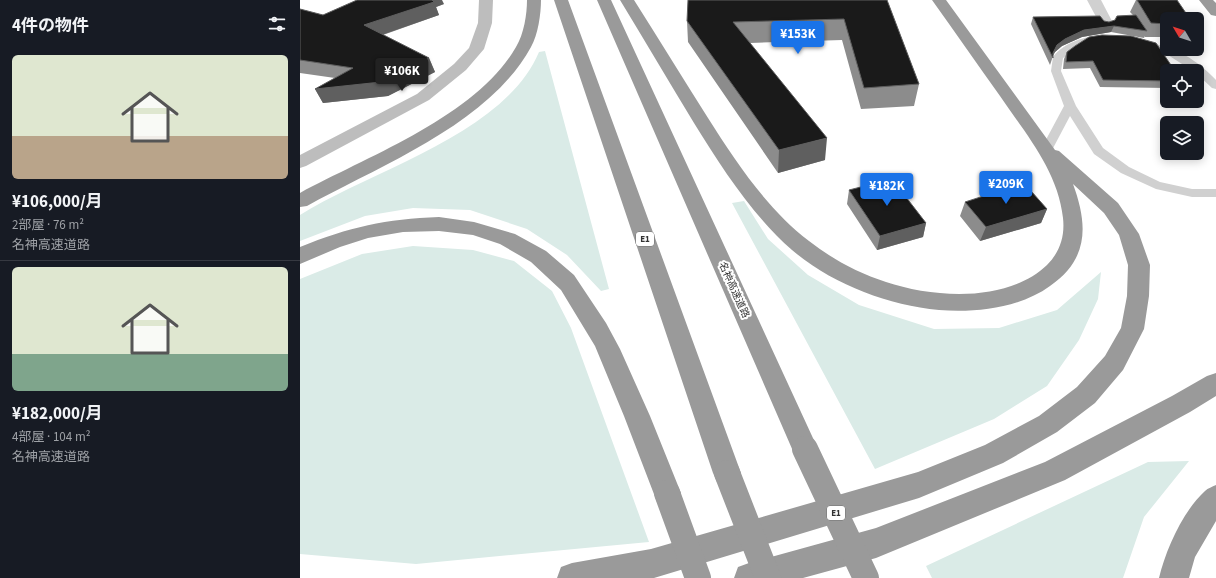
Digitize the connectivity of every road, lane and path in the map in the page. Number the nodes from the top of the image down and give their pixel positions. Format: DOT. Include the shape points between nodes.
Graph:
graph roads {
  1 [pos="486,0"];
  2 [pos="1094,0"];
  3 [pos="1206,0"];
  4 [pos="561,2"];
  5 [pos="605,2"];
  6 [pos="628,2"];
  7 [pos="934,2"];
  8 [pos="534,3"];
  9 [pos="1216,12"];
  10 [pos="1106,23"];
  11 [pos="1117,38"];
  12 [pos="1130,40"];
  13 [pos="1216,86"];
  14 [pos="1070,106"];
  15 [pos="1047,149"];
  16 [pos="300,162"];
  17 [pos="1216,193"];
  18 [pos="300,201"];
  19 [pos="300,256"];
  20 [pos="1216,383"];
  21 [pos="1216,499"];
  22 [pos="572,578"];
  23 [pos="698,578"];
  24 [pos="749,578"];
  25 [pos="768,578"];
  26 [pos="866,578"];
  27 [pos="1174,578"];
  1 -- 16 [label="street" via="485,23 476,49 460,67 423,97"];
  2 -- 10 [label="street"];
  3 -- 9 [label="highway"];
  4 -- 25 [label="highway, E1, bridge" via="727,473"];
  5 -- 26 [label="highway, 名神高速道路 / E1, bridge" via="805,449"];
  6 -- 15 [label="highway" via="702,123 768,216 801,246 839,271 885,290 930,301 976,302 1018,294 1046,279 1064,262 1074,240 1071,208"];
  7 -- 15 [label="highway" via="953,18"];
  8 -- 18 [label="highway" via="524,46 505,74 476,101 415,140"];
  11 -- 14 [label="lane" via="1087,39 1071,46 1058,57 1056,71"];
  12 -- 13 [label="lane" via="1168,51 1205,74"];
  14 -- 15 [label="lane"];
  14 -- 17 [label="lane" via="1098,151 1125,170 1156,185 1192,193"];
  15 -- 22 [label="highway" via="1111,208 1129,234 1139,264 1138,296 1132,329 1114,363 1086,395 1048,424 994,454 919,485 651,564"];
  19 -- 23 [label="highway, bridge" via="320,246 365,232 407,224 448,224 482,230 512,241 543,260 566,282 603,338 627,391"];
  20 -- 24 [label="highway" via="1055,471 876,543"];
  21 -- 27 [label="highway" via="1203,514 1176,565"];
}
